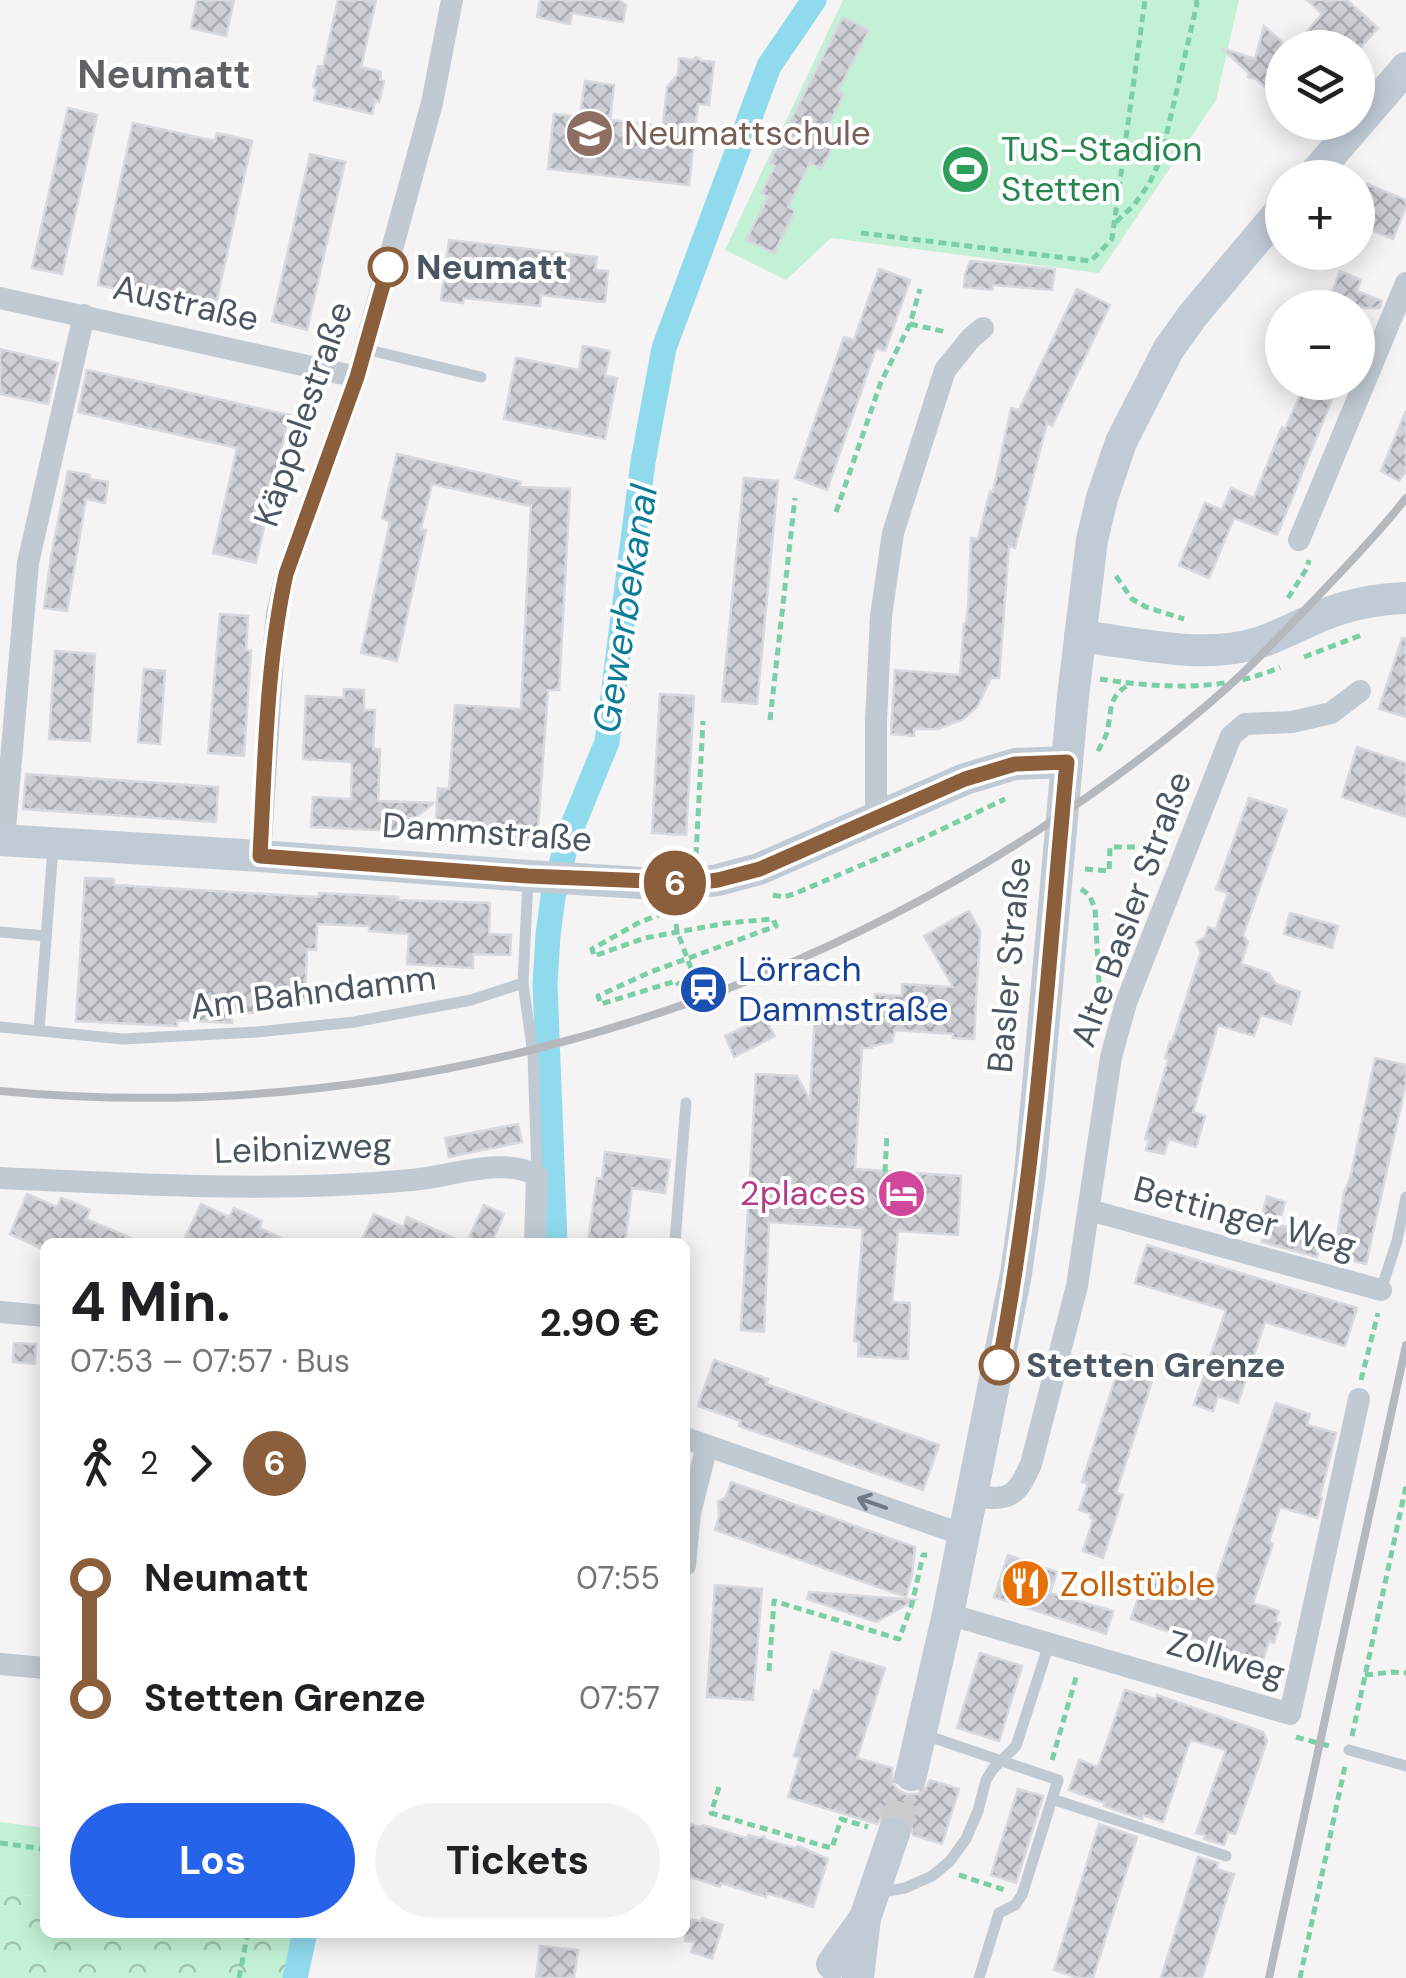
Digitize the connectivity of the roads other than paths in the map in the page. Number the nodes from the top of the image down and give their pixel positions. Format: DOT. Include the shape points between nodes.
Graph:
graph roads {
  1 [pos="452,0"];
  2 [pos="1406,68"];
  3 [pos="1327,160"];
  4 [pos="1265,229"];
  5 [pos="1406,284"];
  6 [pos="0,298"];
  7 [pos="84,315"];
  8 [pos="977,333"];
  9 [pos="365,350"];
  10 [pos="482,376"];
  11 [pos="357,377"];
  12 [pos="1304,549"];
  13 [pos="1406,598"];
  14 [pos="1080,636"];
  15 [pos="1360,691"];
  16 [pos="1067,762"];
  17 [pos="876,817"];
  18 [pos="2,841"];
  19 [pos="54,844"];
  20 [pos="260,856"];
  21 [pos="528,876"];
  22 [pos="0,932"];
  23 [pos="46,936"];
  24 [pos="522,984"];
  25 [pos="0,1026"];
  26 [pos="40,1030"];
  27 [pos="686,1104"];
  28 [pos="538,1175"];
  29 [pos="0,1178"];
  30 [pos="1406,1197"];
  31 [pos="1089,1210"];
  32 [pos="536,1238"];
  33 [pos="674,1238"];
  34 [pos="1381,1290"];
  35 [pos="0,1312"];
  36 [pos="40,1316"];
  37 [pos="1359,1399"];
  38 [pos="690,1440"];
  39 [pos="708,1446"];
  40 [pos="972,1496"];
  41 [pos="690,1513"];
  42 [pos="964,1535"];
  43 [pos="948,1614"];
  44 [pos="1049,1644"];
  45 [pos="0,1664"];
  46 [pos="40,1668"];
  47 [pos="922,1734"];
  48 [pos="1349,1750"];
  49 [pos="1001,1762"];
  50 [pos="1406,1766"];
  51 [pos="912,1775"];
  52 [pos="1052,1798"];
  53 [pos="894,1834"];
  54 [pos="1226,1856"];
  55 [pos="869,1906"];
  56 [pos="846,1968"];
  57 [pos="979,1978"];
  1 -- 9 [label="street, Käppelestraße" via="432,103"];
  2 -- 3 [label="main road"];
  4 -- 14 [label="main road, Basler Straße" via="1168,350 1121,442 1092,540"];
  5 -- 12 [label="street"];
  6 -- 7 [label="street, Austraße"];
  7 -- 11 [label="street, Austraße"];
  7 -- 18 [label="street" via="28,562"];
  8 -- 17 [label="street" via="946,370 893,533 881,616"];
  9 -- 10 [label="lane"];
  9 -- 11 [label="street, Käppelestraße"];
  11 -- 20 [label="street, Käppelestraße" via="277,614"];
  13 -- 14 [label="main road" via="1369,600 1225,649"];
  14 -- 16 [label="main road, Basler Straße"];
  15 -- 31 [label="street, Alte Basler Straße" via="1331,712 1245,724 1232,736 1126,1003 1110,1063"];
  16 -- 17 [label="main road, Dammstraße" via="1015,764"];
  16 -- 40 [label="main road, Basler Straße" via="1030,1174"];
  17 -- 21 [label="main road, Dammstraße" via="760,869 718,880"];
  18 -- 19 [label="main road, Dammstraße"];
  19 -- 20 [label="main road, Dammstraße"];
  19 -- 23 [label="lane"];
  20 -- 21 [label="main road, Dammstraße"];
  21 -- 24 [label="lane"];
  22 -- 23 [label="lane"];
  23 -- 26 [label="lane"];
  24 -- 26 [label="lane, Am Bahndamm" via="354,1022 256,1032 123,1039"];
  24 -- 28 [label="lane" via="533,1054"];
  25 -- 26 [label="lane, Am Bahndamm"];
  27 -- 33 [label="lane"];
  28 -- 29 [label="street, Leibnizweg" via="502,1166 412,1180 206,1186"];
  28 -- 32 [label="street"];
  30 -- 34 [label="lane"];
  31 -- 34 [label="street, Bettinger Weg"];
  31 -- 40 [label="street, Alte Basler Straße" via="1032,1464 1012,1494 998,1500"];
  35 -- 36 [label="street"];
  37 -- 44 [label="street, Zollweg" via="1290,1714"];
  38 -- 39 [label="street"];
  39 -- 41 [label="street"];
  42 -- 39 [label="street, one-way"];
  40 -- 42 [label="main road, Basler Straße"];
  42 -- 43 [label="main road, Basler Straße"];
  43 -- 44 [label="street, Zollweg"];
  43 -- 47 [label="main road, Basler Straße"];
  44 -- 49 [label="lane" via="1016,1746"];
  45 -- 46 [label="street"];
  47 -- 49 [label="lane"];
  47 -- 51 [label="main road, Basler Straße"];
  48 -- 50 [label="lane"];
  49 -- 52 [label="lane" via="1058,1780"];
  49 -- 55 [label="lane" via="986,1780 966,1839 950,1862"];
  52 -- 54 [label="lane"];
  52 -- 57 [label="lane" via="1022,1895 1000,1912"];
  53 -- 55 [label="main road"];
  55 -- 56 [label="main road"];
}
